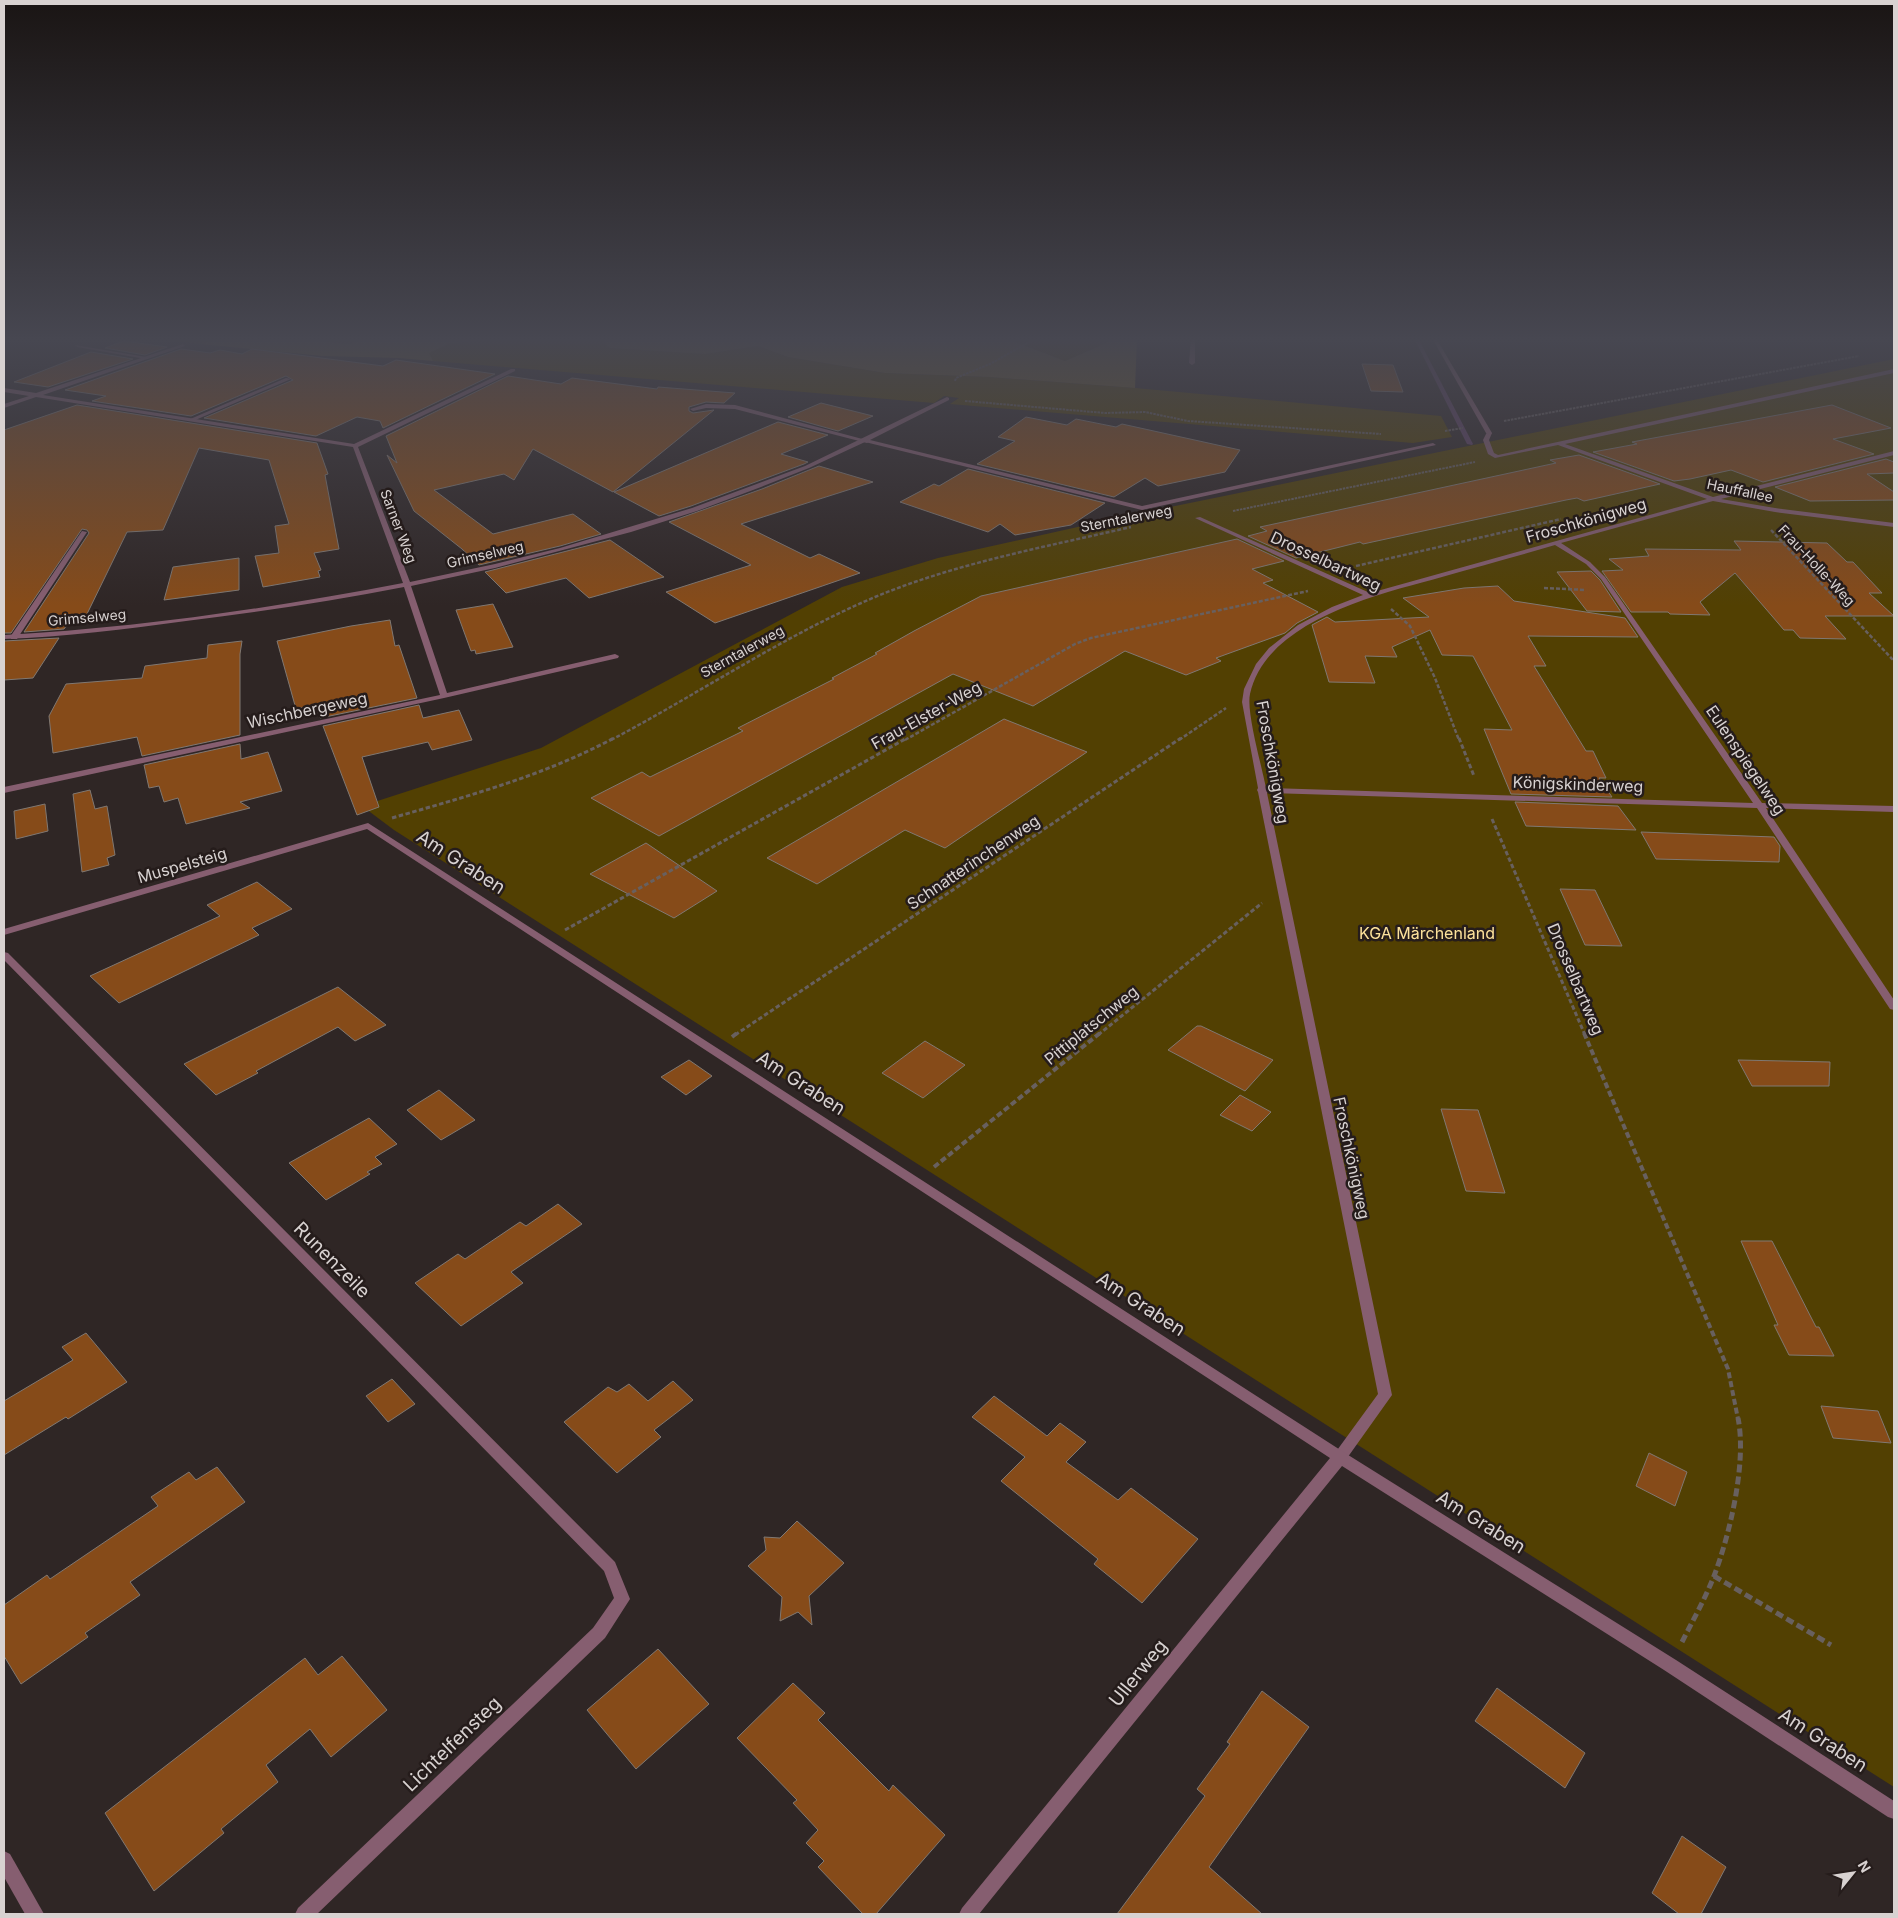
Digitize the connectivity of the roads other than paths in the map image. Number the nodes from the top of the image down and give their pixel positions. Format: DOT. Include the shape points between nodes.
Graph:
graph roads {
  1 [pos="238,428"];
  2 [pos="393,428"];
  3 [pos="815,428"];
  4 [pos="893,428"];
  5 [pos="1486,428"];
  6 [pos="1631,428"];
  7 [pos="867,441"];
  8 [pos="1559,443"];
  9 [pos="1433,445"];
  10 [pos="355,446"];
  11 [pos="1894,453"];
  12 [pos="1713,499"];
  13 [pos="1198,518"];
  14 [pos="1894,525"];
  15 [pos="84,532"];
  16 [pos="1558,544"];
  17 [pos="407,584"];
  18 [pos="1369,595"];
  19 [pos="4,637"];
  20 [pos="14,637"];
  21 [pos="615,656"];
  22 [pos="444,696"];
  23 [pos="4,790"];
  24 [pos="1261,790"];
  25 [pos="1760,806"];
  26 [pos="1894,808"];
  27 [pos="368,826"];
  28 [pos="4,932"];
  29 [pos="4,955"];
  30 [pos="1894,1007"];
  31 [pos="1340,1457"];
  32 [pos="622,1599"];
  33 [pos="1894,1810"];
  34 [pos="4,1860"];
  35 [pos="35,1914"];
  36 [pos="304,1914"];
  37 [pos="968,1914"];
  1 -- 10 [label="street"];
  2 -- 10 [label="street"];
  3 -- 7 [label="street"];
  4 -- 7 [label="street, Grimselweg"];
  5 -- 8 [label="street" via="1490,433 1486,440 1491,454 1497,457"];
  6 -- 8 [label="street"];
  7 -- 9 [label="street" via="1142,508"];
  7 -- 17 [label="street, Grimselweg" via="760,486 684,512 524,559"];
  8 -- 12 [label="street, Hauffallee"];
  10 -- 17 [label="street, Sarner Weg"];
  11 -- 12 [label="street, Froschkönigweg"];
  12 -- 14 [label="street, Hauffallee"];
  12 -- 16 [label="street, Froschkönigweg"];
  13 -- 18 [label="street, Drosselbartweg"];
  15 -- 20 [label="street"];
  16 -- 18 [label="street, Froschkönigweg"];
  16 -- 25 [label="street, Eulenspiegelweg" via="1588,563 1602,578"];
  17 -- 20 [label="street, Grimselweg" via="296,605 160,623"];
  17 -- 22 [label="street, Sarner Weg"];
  18 -- 24 [label="street, Froschkönigweg" via="1305,624 1280,641 1257,666 1246,694"];
  19 -- 20 [label="street, Grimselweg"];
  21 -- 22 [label="street, Wischbergeweg"];
  22 -- 23 [label="street, Wischbergeweg"];
  24 -- 25 [label="street, Königskinderweg"];
  24 -- 31 [label="street, Froschkönigweg" via="1385,1395"];
  25 -- 26 [label="street, Königskinderweg"];
  25 -- 30 [label="street, Eulenspiegelweg"];
  27 -- 28 [label="street, Muspelsteig"];
  27 -- 31 [label="street, Am Graben"];
  29 -- 32 [label="street, Runenzeile" via="610,1567"];
  31 -- 33 [label="street, Am Graben"];
  31 -- 37 [label="street, Ullerweg"];
  32 -- 36 [label="street, Lichtelfensteg" via="599,1633"];
  34 -- 35 [label="street"];
}
